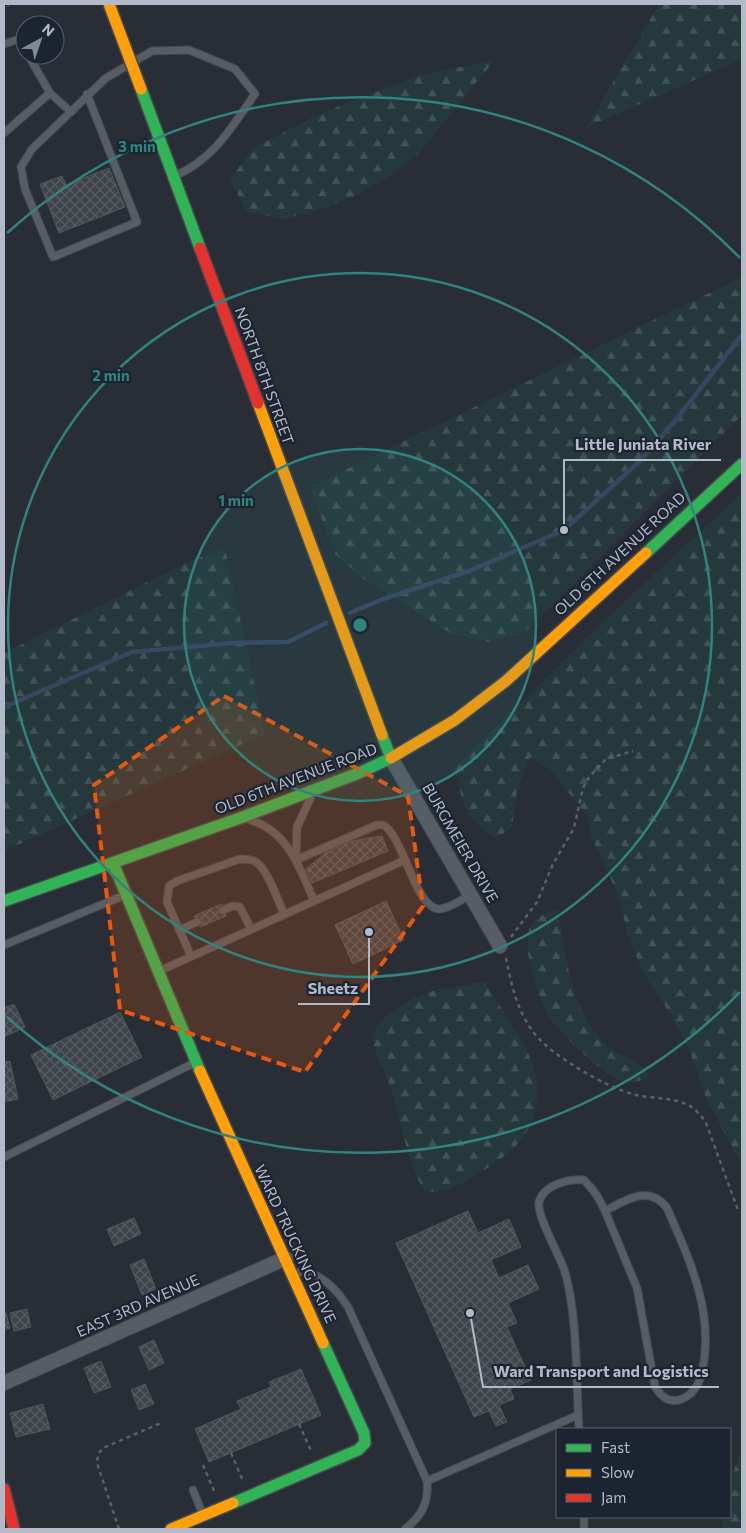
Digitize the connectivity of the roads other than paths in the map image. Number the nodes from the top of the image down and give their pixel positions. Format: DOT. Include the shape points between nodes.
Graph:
graph roads {
  1 [pos="109,4"];
  2 [pos="34,65"];
  3 [pos="50,93"];
  4 [pos="87,94"];
  5 [pos="71,112"];
  6 [pos="4,133"];
  7 [pos="175,176"];
  8 [pos="742,464"];
  9 [pos="392,758"];
  10 [pos="314,790"];
  11 [pos="240,818"];
  12 [pos="296,860"];
  13 [pos="405,860"];
  14 [pos="113,863"];
  15 [pos="125,894"];
  16 [pos="472,894"];
  17 [pos="4,901"];
  18 [pos="314,901"];
  19 [pos="223,910"];
  20 [pos="284,914"];
  21 [pos="197,922"];
  22 [pos="251,929"];
  23 [pos="179,930"];
  24 [pos="4,945"];
  25 [pos="500,946"];
  26 [pos="191,956"];
  27 [pos="157,972"];
  28 [pos="196,1062"];
  29 [pos="4,1157"];
  30 [pos="605,1211"];
  31 [pos="286,1258"];
  32 [pos="294,1275"];
  33 [pos="4,1383"];
  34 [pos="578,1415"];
  35 [pos="579,1428"];
  36 [pos="427,1481"];
  37 [pos="4,1489"];
  38 [pos="193,1490"];
  39 [pos="203,1515"];
  40 [pos="14,1529"];
  41 [pos="171,1529"];
  42 [pos="405,1529"];
  1 -- 7 [label="main road, NORTH 8TH STREET, bridge"];
  2 -- 3 [label="lane"];
  3 -- 5 [label="lane"];
  3 -- 6 [label="lane"];
  4 -- 5 [label="lane"];
  4 -- 5 [label="lane" via="137,222 53,257 25,189 21,167 32,150"];
  4 -- 7 [label="lane" via="106,78 152,51 190,50 235,69 255,94 214,151 196,167"];
  7 -- 9 [label="main road, NORTH 8TH STREET"];
  8 -- 9 [label="main road, OLD 6TH AVENUE ROAD" via="506,681 456,720"];
  9 -- 10 [label="main road, OLD 6TH AVENUE ROAD"];
  9 -- 16 [label="street, BURGMEIER DRIVE"];
  10 -- 11 [label="main road, OLD 6TH AVENUE ROAD"];
  10 -- 12 [label="lane" via="297,827"];
  11 -- 12 [label="lane" via="252,820 275,833 287,844"];
  11 -- 14 [label="main road, OLD 6TH AVENUE ROAD"];
  12 -- 13 [label="lane" via="377,825 383,825 392,834"];
  12 -- 18 [label="lane"];
  13 -- 16 [label="lane" via="425,901 431,906 439,909 450,906"];
  13 -- 18 [label="lane"];
  14 -- 15 [label="main road, WARD TRUCKING DRIVE"];
  14 -- 17 [label="main road, OLD 6TH AVENUE ROAD"];
  15 -- 24 [label="lane"];
  15 -- 27 [label="main road, WARD TRUCKING DRIVE"];
  16 -- 25 [label="street, BURGMEIER DRIVE"];
  18 -- 20 [label="lane"];
  19 -- 22 [label="lane" via="240,907"];
  20 -- 22 [label="lane"];
  20 -- 23 [label="lane" via="264,870 256,862 240,858 170,886 167,902"];
  21 -- 23 [label="lane"];
  22 -- 26 [label="lane"];
  23 -- 26 [label="lane"];
  26 -- 27 [label="lane"];
  27 -- 28 [label="main road, WARD TRUCKING DRIVE"];
  28 -- 29 [label="lane"];
  28 -- 31 [label="main road, WARD TRUCKING DRIVE"];
  30 -- 30 [label="lane" via="637,1288 655,1388 662,1398 673,1401 687,1398 700,1380 707,1334 700,1290 667,1208 660,1199 642,1194"];
  30 -- 34 [label="lane" via="584,1180 572,1179 554,1185 538,1203 564,1270 570,1296"];
  31 -- 32 [label="main road, WARD TRUCKING DRIVE"];
  31 -- 33 [label="street, EAST 3RD AVENUE"];
  32 -- 36 [label="lane" via="302,1271 315,1274 344,1301"];
  32 -- 39 [label="main road, WARD TRUCKING DRIVE" via="360,1422 365,1443 345,1457"];
  34 -- 35 [label="lane"];
  34 -- 36 [label="lane"];
  36 -- 42 [label="lane" via="426,1506"];
  37 -- 40 [label="main road"];
  38 -- 39 [label="lane"];
  39 -- 41 [label="main road, WARD TRUCKING DRIVE"];
}
